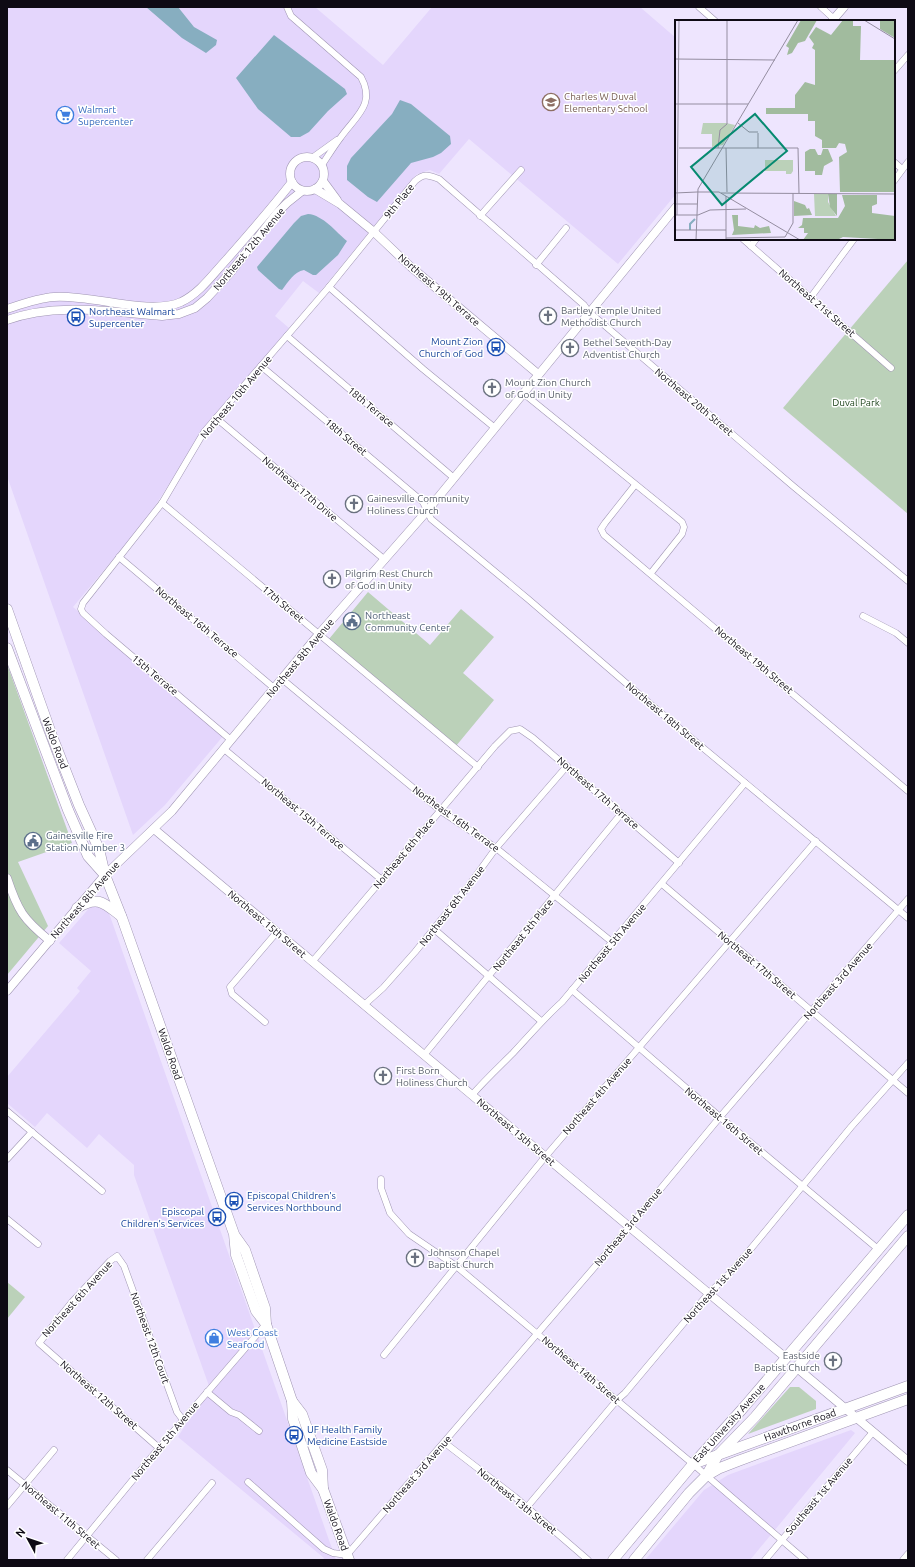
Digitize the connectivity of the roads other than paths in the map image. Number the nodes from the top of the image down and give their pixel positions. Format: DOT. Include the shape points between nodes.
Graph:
graph roads {
  1 [pos="287,7"];
  2 [pos="699,7"];
  3 [pos="821,7"];
  4 [pos="844,7"];
  5 [pos="714,20"];
  6 [pos="833,20"];
  7 [pos="908,55"];
  8 [pos="895,71"];
  9 [pos="341,136"];
  10 [pos="312,158"];
  11 [pos="908,162"];
  12 [pos="895,163"];
  13 [pos="322,165"];
  14 [pos="902,169"];
  15 [pos="521,170"];
  16 [pos="428,174"];
  17 [pos="895,180"];
  18 [pos="323,181"];
  19 [pos="292,182"];
  20 [pos="315,190"];
  21 [pos="302,191"];
  22 [pos="340,204"];
  23 [pos="675,208"];
  24 [pos="480,216"];
  25 [pos="566,228"];
  26 [pos="374,232"];
  27 [pos="744,240"];
  28 [pos="755,240"];
  29 [pos="853,240"];
  30 [pos="751,246"];
  31 [pos="536,265"];
  32 [pos="329,287"];
  33 [pos="811,297"];
  34 [pos="104,301"];
  35 [pos="7,309"];
  36 [pos="104,312"];
  37 [pos="589,312"];
  38 [pos="7,320"];
  39 [pos="287,336"];
  40 [pos="261,366"];
  41 [pos="891,368"];
  42 [pos="538,374"];
  43 [pos="523,393"];
  44 [pos="216,418"];
  45 [pos="495,428"];
  46 [pos="454,478"];
  47 [pos="635,485"];
  48 [pos="162,503"];
  49 [pos="427,511"];
  50 [pos="118,557"];
  51 [pos="385,560"];
  52 [pos="651,573"];
  53 [pos="908,581"];
  54 [pos="7,609"];
  55 [pos="81,609"];
  56 [pos="863,616"];
  57 [pos="908,633"];
  58 [pos="319,634"];
  59 [pos="906,641"];
  60 [pos="7,648"];
  61 [pos="282,679"];
  62 [pos="274,688"];
  63 [pos="514,730"];
  64 [pos="231,740"];
  65 [pos="224,749"];
  66 [pos="478,766"];
  67 [pos="567,766"];
  68 [pos="745,783"];
  69 [pos="908,791"];
  70 [pos="441,810"];
  71 [pos="622,814"];
  72 [pos="154,829"];
  73 [pos="816,841"];
  74 [pos="496,848"];
  75 [pos="679,863"];
  76 [pos="105,875"];
  77 [pos="7,878"];
  78 [pos="382,880"];
  79 [pos="662,884"];
  80 [pos="556,896"];
  81 [pos="908,900"];
  82 [pos="77,908"];
  83 [pos="899,910"];
  84 [pos="122,918"];
  85 [pos="908,918"];
  86 [pos="434,929"];
  87 [pos="277,932"];
  88 [pos="50,941"];
  89 [pos="612,942"];
  90 [pos="730,942"];
  91 [pos="312,962"];
  92 [pos="490,976"];
  93 [pos="7,990"];
  94 [pos="572,990"];
  95 [pos="364,1005"];
  96 [pos="811,1012"];
  97 [pos="541,1021"];
  98 [pos="264,1022"];
  99 [pos="638,1048"];
  100 [pos="424,1055"];
  101 [pos="908,1063"];
  102 [pos="893,1080"];
  103 [pos="908,1093"];
  104 [pos="472,1095"];
  105 [pos="7,1110"];
  106 [pos="720,1117"];
  107 [pos="32,1132"];
  108 [pos="545,1157"];
  109 [pos="7,1159"];
  110 [pos="380,1179"];
  111 [pos="802,1186"];
  112 [pos="102,1191"];
  113 [pos="908,1215"];
  114 [pos="7,1219"];
  115 [pos="629,1227"];
  116 [pos="908,1236"];
  117 [pos="38,1244"];
  118 [pos="878,1250"];
  119 [pos="117,1256"];
  120 [pos="889,1258"];
  121 [pos="456,1266"];
  122 [pos="708,1294"];
  123 [pos="266,1324"];
  124 [pos="537,1333"];
  125 [pos="39,1342"];
  126 [pos="384,1355"];
  127 [pos="786,1358"];
  128 [pos="797,1368"];
  129 [pos="908,1386"];
  130 [pos="207,1392"];
  131 [pos="908,1399"];
  132 [pos="617,1400"];
  133 [pos="846,1409"];
  134 [pos="856,1417"];
  135 [pos="183,1420"];
  136 [pos="259,1431"];
  137 [pos="873,1432"];
  138 [pos="445,1443"];
  139 [pos="159,1448"];
  140 [pos="54,1450"];
  141 [pos="718,1455"];
  142 [pos="908,1461"];
  143 [pos="693,1464"];
  144 [pos="7,1470"];
  145 [pos="706,1476"];
  146 [pos="248,1482"];
  147 [pos="212,1483"];
  148 [pos="25,1485"];
  149 [pos="7,1506"];
  150 [pos="527,1507"];
  151 [pos="87,1536"];
  152 [pos="782,1540"];
  153 [pos="908,1554"];
  154 [pos="345,1559"];
  155 [pos="67,1560"];
  156 [pos="116,1560"];
  157 [pos="147,1560"];
  158 [pos="588,1560"];
  159 [pos="614,1560"];
  160 [pos="634,1560"];
  161 [pos="765,1560"];
  162 [pos="805,1560"];
  163 [pos="903,1560"];
  1 -- 9 [label="street" via="291,16 361,77 366,86 367,97 361,113"];
  2 -- 5 [label="street"];
  3 -- 6 [label="street"];
  4 -- 6 [label="street"];
  7 -- 8 [label="street"];
  9 -- 10 [label="street"];
  9 -- 13 [label="street"];
  10 -- 13 [label="street"];
  10 -- 19 [label="street" via="301,158 294,164 290,173"];
  11 -- 14 [label="street"];
  12 -- 14 [label="street"];
  13 -- 18 [label="street"];
  14 -- 17 [label="street"];
  15 -- 24 [label="street"];
  16 -- 24 [label="street, Northeast 20th Street" via="439,179"];
  16 -- 26 [label="street, 9th Place" via="415,181"];
  18 -- 20 [label="street"];
  18 -- 22 [label="street, Northeast 19th Terrace"];
  19 -- 21 [label="street"];
  19 -- 34 [label="street, Northeast 12th Avenue" via="196,292 180,302 163,306"];
  20 -- 21 [label="street"];
  20 -- 22 [label="street, Northeast 19th Terrace"];
  21 -- 36 [label="street, Northeast 12th Avenue" via="277,213 218,287 195,308 179,314 162,316"];
  22 -- 26 [label="street, Northeast 19th Terrace"];
  23 -- 37 [label="street, Northeast 8th Avenue"];
  24 -- 31 [label="street, Northeast 20th Street"];
  25 -- 31 [label="street"];
  26 -- 32 [label="street, Northeast 10th Avenue"];
  26 -- 42 [label="street, Northeast 19th Terrace" via="411,267"];
  27 -- 30 [label="street, Northeast 21st Street"];
  28 -- 30 [label="street"];
  29 -- 33 [label="street"];
  30 -- 33 [label="street, Northeast 21st Street"];
  31 -- 37 [label="street, Northeast 20th Street"];
  32 -- 39 [label="street, Northeast 10th Avenue"];
  32 -- 45 [label="street"];
  33 -- 41 [label="street, Northeast 21st Street"];
  34 -- 35 [label="street, Northeast 12th Avenue" via="55,296"];
  34 -- 36 [label="street"];
  36 -- 38 [label="street, Northeast 12th Avenue" via="53,310 20,315"];
  37 -- 42 [label="street, Northeast 8th Avenue"];
  37 -- 53 [label="street, Northeast 20th Street"];
  39 -- 40 [label="street, Northeast 10th Avenue"];
  39 -- 46 [label="street, 18th Terrace"];
  40 -- 44 [label="street, Northeast 10th Avenue"];
  40 -- 49 [label="street, 18th Street" via="423,502"];
  42 -- 43 [label="street, Northeast 8th Avenue"];
  43 -- 45 [label="street, Northeast 8th Avenue"];
  43 -- 47 [label="street"];
  44 -- 48 [label="street, Northeast 10th Avenue" via="204,432"];
  44 -- 51 [label="street, Northeast 17th Drive"];
  45 -- 46 [label="street, Northeast 8th Avenue"];
  46 -- 49 [label="street, Northeast 8th Avenue"];
  47 -- 52 [label="street" via="682,522 684,527 682,534"];
  47 -- 52 [label="street, Northeast 19th Street" via="601,529 604,535"];
  48 -- 50 [label="street, Northeast 10th Avenue"];
  48 -- 58 [label="street, 17th Street"];
  49 -- 51 [label="street, Northeast 8th Avenue"];
  49 -- 68 [label="street, Northeast 18th Street" via="431,519"];
  50 -- 55 [label="street, Northeast 10th Avenue"];
  50 -- 62 [label="street, Northeast 16th Terrace"];
  51 -- 58 [label="street, Northeast 8th Avenue"];
  52 -- 69 [label="street, Northeast 19th Street"];
  54 -- 76 [label="main road, Waldo Road" via="52,736 99,849"];
  55 -- 64 [label="street, 15th Terrace" via="106,634"];
  56 -- 59 [label="street"];
  57 -- 59 [label="street"];
  58 -- 61 [label="street, Northeast 8th Avenue"];
  58 -- 66 [label="street, 17th Street"];
  60 -- 76 [label="main road, Waldo Road" via="68,810 88,856"];
  61 -- 62 [label="street, Northeast 8th Avenue"];
  61 -- 70 [label="street, Northeast 16th Terrace"];
  62 -- 64 [label="street, Northeast 8th Avenue"];
  63 -- 66 [label="street, Northeast 6th Place" via="510,730 502,738"];
  63 -- 67 [label="street, Northeast 17th Terrace" via="520,729"];
  64 -- 65 [label="street, Northeast 8th Avenue"];
  65 -- 72 [label="street, Northeast 8th Avenue"];
  65 -- 78 [label="street, Northeast 15th Terrace"];
  66 -- 70 [label="street, Northeast 6th Place"];
  67 -- 71 [label="street, Northeast 17th Terrace"];
  67 -- 74 [label="street, Northeast 6th Avenue"];
  68 -- 73 [label="street, Northeast 18th Street"];
  68 -- 75 [label="street, Northeast 5th Avenue"];
  70 -- 74 [label="street, Northeast 16th Terrace"];
  70 -- 78 [label="street, Northeast 6th Place"];
  71 -- 75 [label="street, Northeast 17th Terrace"];
  71 -- 80 [label="street, Northeast 5th Place"];
  72 -- 76 [label="street, Northeast 8th Avenue"];
  72 -- 87 [label="street, Northeast 15th Street"];
  73 -- 83 [label="street, Northeast 18th Street"];
  73 -- 90 [label="street, Northeast 4th Avenue"];
  74 -- 80 [label="street, Northeast 16th Terrace"];
  74 -- 86 [label="street, Northeast 6th Avenue"];
  75 -- 79 [label="street, Northeast 5th Avenue"];
  76 -- 82 [label="street, Northeast 8th Avenue"];
  76 -- 84 [label="main road, Waldo Road"];
  77 -- 88 [label="street" via="21,913"];
  78 -- 91 [label="street, Northeast 6th Place"];
  79 -- 89 [label="street, Northeast 5th Avenue"];
  79 -- 90 [label="street, Northeast 17th Street"];
  80 -- 89 [label="street, Northeast 16th Terrace"];
  80 -- 92 [label="street, Northeast 5th Place"];
  81 -- 83 [label="street, Northeast 3rd Avenue"];
  82 -- 84 [label="main road" via="87,902 99,901"];
  82 -- 88 [label="street, Northeast 8th Avenue"];
  83 -- 85 [label="street, Northeast 18th Street"];
  83 -- 96 [label="street, Northeast 3rd Avenue"];
  84 -- 123 [label="main road, Waldo Road" via="234,1234 236,1255 256,1311"];
  86 -- 92 [label="street"];
  86 -- 95 [label="street, Northeast 6th Avenue" via="394,976"];
  87 -- 91 [label="street, Northeast 15th Street"];
  87 -- 98 [label="street" via="230,987 232,994"];
  88 -- 93 [label="street, Northeast 8th Avenue"];
  89 -- 94 [label="street, Northeast 5th Avenue"];
  90 -- 96 [label="street, Northeast 17th Street"];
  90 -- 99 [label="street, Northeast 4th Avenue"];
  91 -- 95 [label="street, Northeast 15th Street"];
  92 -- 97 [label="street"];
  92 -- 100 [label="street, Northeast 5th Place"];
  94 -- 97 [label="street, Northeast 5th Avenue"];
  94 -- 99 [label="street, Northeast 16th Street"];
  95 -- 100 [label="street, Northeast 15th Street"];
  96 -- 102 [label="street, Northeast 17th Street"];
  96 -- 106 [label="street, Northeast 3rd Avenue"];
  97 -- 104 [label="street, Northeast 5th Avenue"];
  99 -- 106 [label="street, Northeast 16th Street"];
  99 -- 108 [label="street, Northeast 4th Avenue"];
  100 -- 104 [label="street, Northeast 15th Street"];
  101 -- 102 [label="street, Northeast 1st Avenue"];
  102 -- 103 [label="street, Northeast 17th Street"];
  102 -- 111 [label="street, Northeast 1st Avenue"];
  104 -- 108 [label="street, Northeast 15th Street"];
  105 -- 107 [label="street"];
  106 -- 111 [label="street, Northeast 16th Street"];
  106 -- 115 [label="street, Northeast 3rd Avenue"];
  107 -- 109 [label="street"];
  107 -- 112 [label="street"];
  108 -- 115 [label="street, Northeast 15th Street"];
  108 -- 121 [label="street, Northeast 4th Avenue"];
  110 -- 121 [label="street, Northeast 14th Street" via="390,1213 409,1234"];
  111 -- 118 [label="street, Northeast 16th Street"];
  111 -- 122 [label="street, Northeast 1st Avenue" via="749,1251"];
  113 -- 118 [label="main road, East University Avenue"];
  114 -- 117 [label="street"];
  115 -- 122 [label="street, Northeast 15th Street"];
  115 -- 124 [label="street, Northeast 3rd Avenue"];
  116 -- 120 [label="main road, East University Avenue"];
  118 -- 120 [label="main road"];
  118 -- 127 [label="main road, East University Avenue"];
  119 -- 125 [label="street, Northeast 6th Avenue" via="72,1302"];
  119 -- 135 [label="street, Northeast 12th Court" via="124,1266 177,1412"];
  120 -- 128 [label="main road, East University Avenue"];
  121 -- 124 [label="street, Northeast 14th Street"];
  121 -- 126 [label="street, Northeast 4th Avenue"];
  122 -- 127 [label="street, Northeast 15th Street"];
  122 -- 132 [label="street, Northeast 1st Avenue"];
  123 -- 130 [label="street, Northeast 5th Avenue"];
  123 -- 154 [label="main road, Waldo Road" via="292,1401 302,1414 320,1463 323,1489"];
  124 -- 132 [label="street, Northeast 14th Street"];
  124 -- 138 [label="street, Northeast 3rd Avenue"];
  125 -- 139 [label="street, Northeast 12th Street"];
  127 -- 128 [label="main road"];
  127 -- 143 [label="main road, East University Avenue"];
  128 -- 133 [label="street"];
  128 -- 141 [label="main road, East University Avenue"];
  129 -- 133 [label="main road, Hawthorne Road"];
  130 -- 135 [label="street, Northeast 5th Avenue"];
  130 -- 136 [label="street"];
  131 -- 134 [label="main road, Hawthorne Road"];
  132 -- 143 [label="street, Northeast 14th Street"];
  132 -- 150 [label="street, Northeast 1st Avenue"];
  133 -- 134 [label="street"];
  133 -- 141 [label="main road, Hawthorne Road"];
  134 -- 137 [label="street"];
  134 -- 145 [label="main road, Hawthorne Road" via="720,1468"];
  135 -- 139 [label="street, Northeast 5th Avenue"];
  137 -- 142 [label="street"];
  137 -- 152 [label="street, Southeast 1st Avenue"];
  138 -- 150 [label="street, Northeast 13th Street"];
  138 -- 154 [label="street, Northeast 3rd Avenue"];
  139 -- 151 [label="street, Northeast 5th Avenue"];
  140 -- 148 [label="street"];
  141 -- 143 [label="main road, Hawthorne Road"];
  141 -- 145 [label="main road, East University Avenue"];
  143 -- 145 [label="street, Northeast 14th Street"];
  143 -- 159 [label="main road, East University Avenue"];
  144 -- 148 [label="street, Northeast 11th Street"];
  145 -- 152 [label="street, Northeast 14th Street"];
  145 -- 160 [label="main road, East University Avenue"];
  146 -- 154 [label="street" via="324,1549"];
  147 -- 157 [label="street"];
  148 -- 149 [label="street"];
  148 -- 151 [label="street, Northeast 11th Street"];
  150 -- 158 [label="street, Northeast 13th Street"];
  151 -- 155 [label="street, Northeast 5th Avenue"];
  151 -- 156 [label="street, Northeast 11th Street"];
  152 -- 161 [label="street, Southeast 1st Avenue"];
  152 -- 162 [label="street, Northeast 14th Street"];
  153 -- 163 [label="street"];
}
